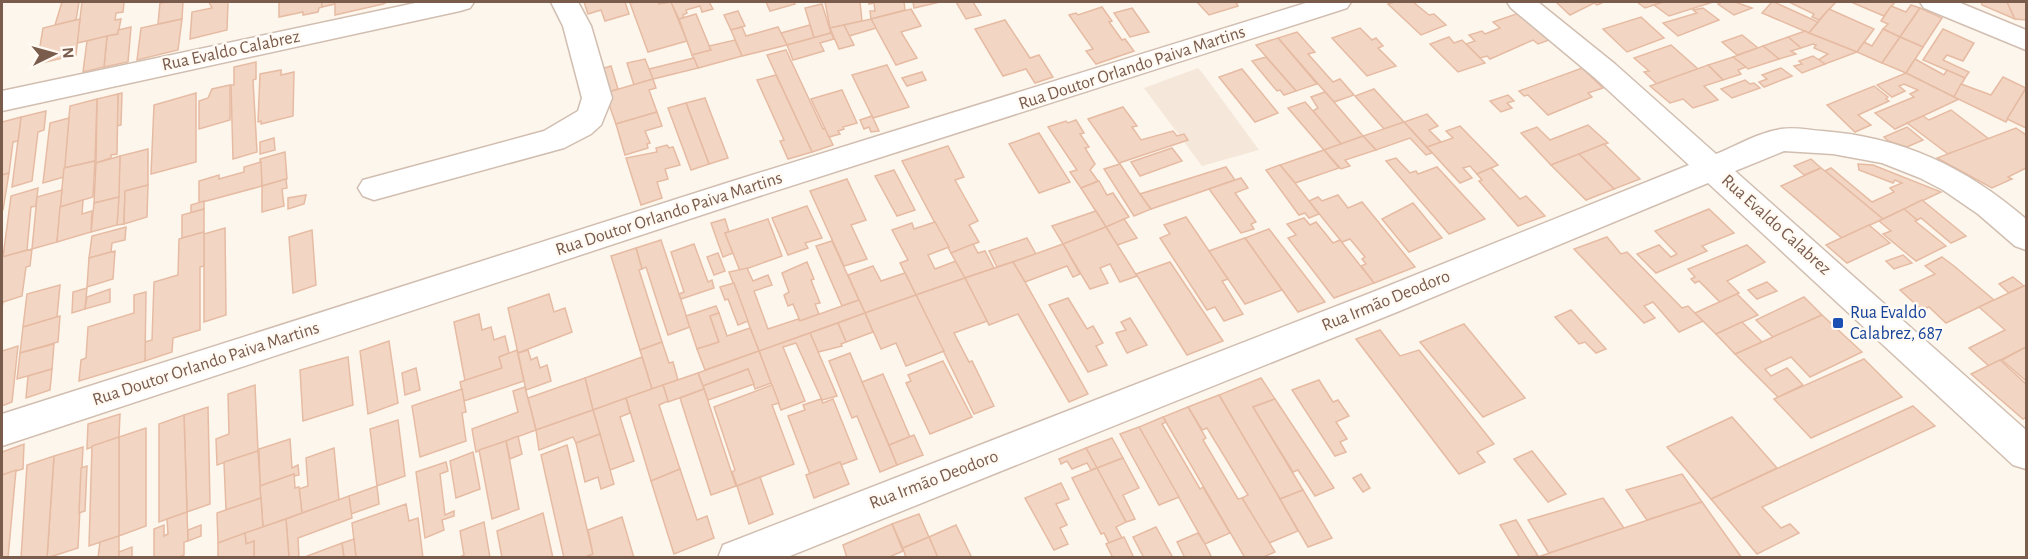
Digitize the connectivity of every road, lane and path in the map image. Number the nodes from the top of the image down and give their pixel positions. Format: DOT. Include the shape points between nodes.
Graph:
graph roads {
  1 [pos="460,2"];
  2 [pos="565,2"];
  3 [pos="1337,2"];
  4 [pos="1521,2"];
  5 [pos="1934,2"];
  6 [pos="417,7"];
  7 [pos="2026,40"];
  8 [pos="2,100"];
  9 [pos="1712,168"];
  10 [pos="374,188"];
  11 [pos="2026,237"];
  12 [pos="2,430"];
  13 [pos="2026,453"];
  14 [pos="736,558"];
  1 -- 6 [label="street, Rua Evaldo Calabrez"];
  2 -- 10 [label="street" via="577,26 597,98 591,117 553,140"];
  3 -- 12 [label="street, Rua Doutor Orlando Paiva Martins"];
  4 -- 9 [label="street, Rua Evaldo Calabrez" via="1605,71"];
  5 -- 7 [label="street"];
  6 -- 8 [label="street, Rua Evaldo Calabrez"];
  9 -- 11 [label="street, Rua Irmão Deodoro" via="1781,140 1857,145 1936,171 1975,195"];
  9 -- 13 [label="street, Rua Evaldo Calabrez"];
  9 -- 14 [label="street, Rua Irmão Deodoro" via="1385,302"];
}
